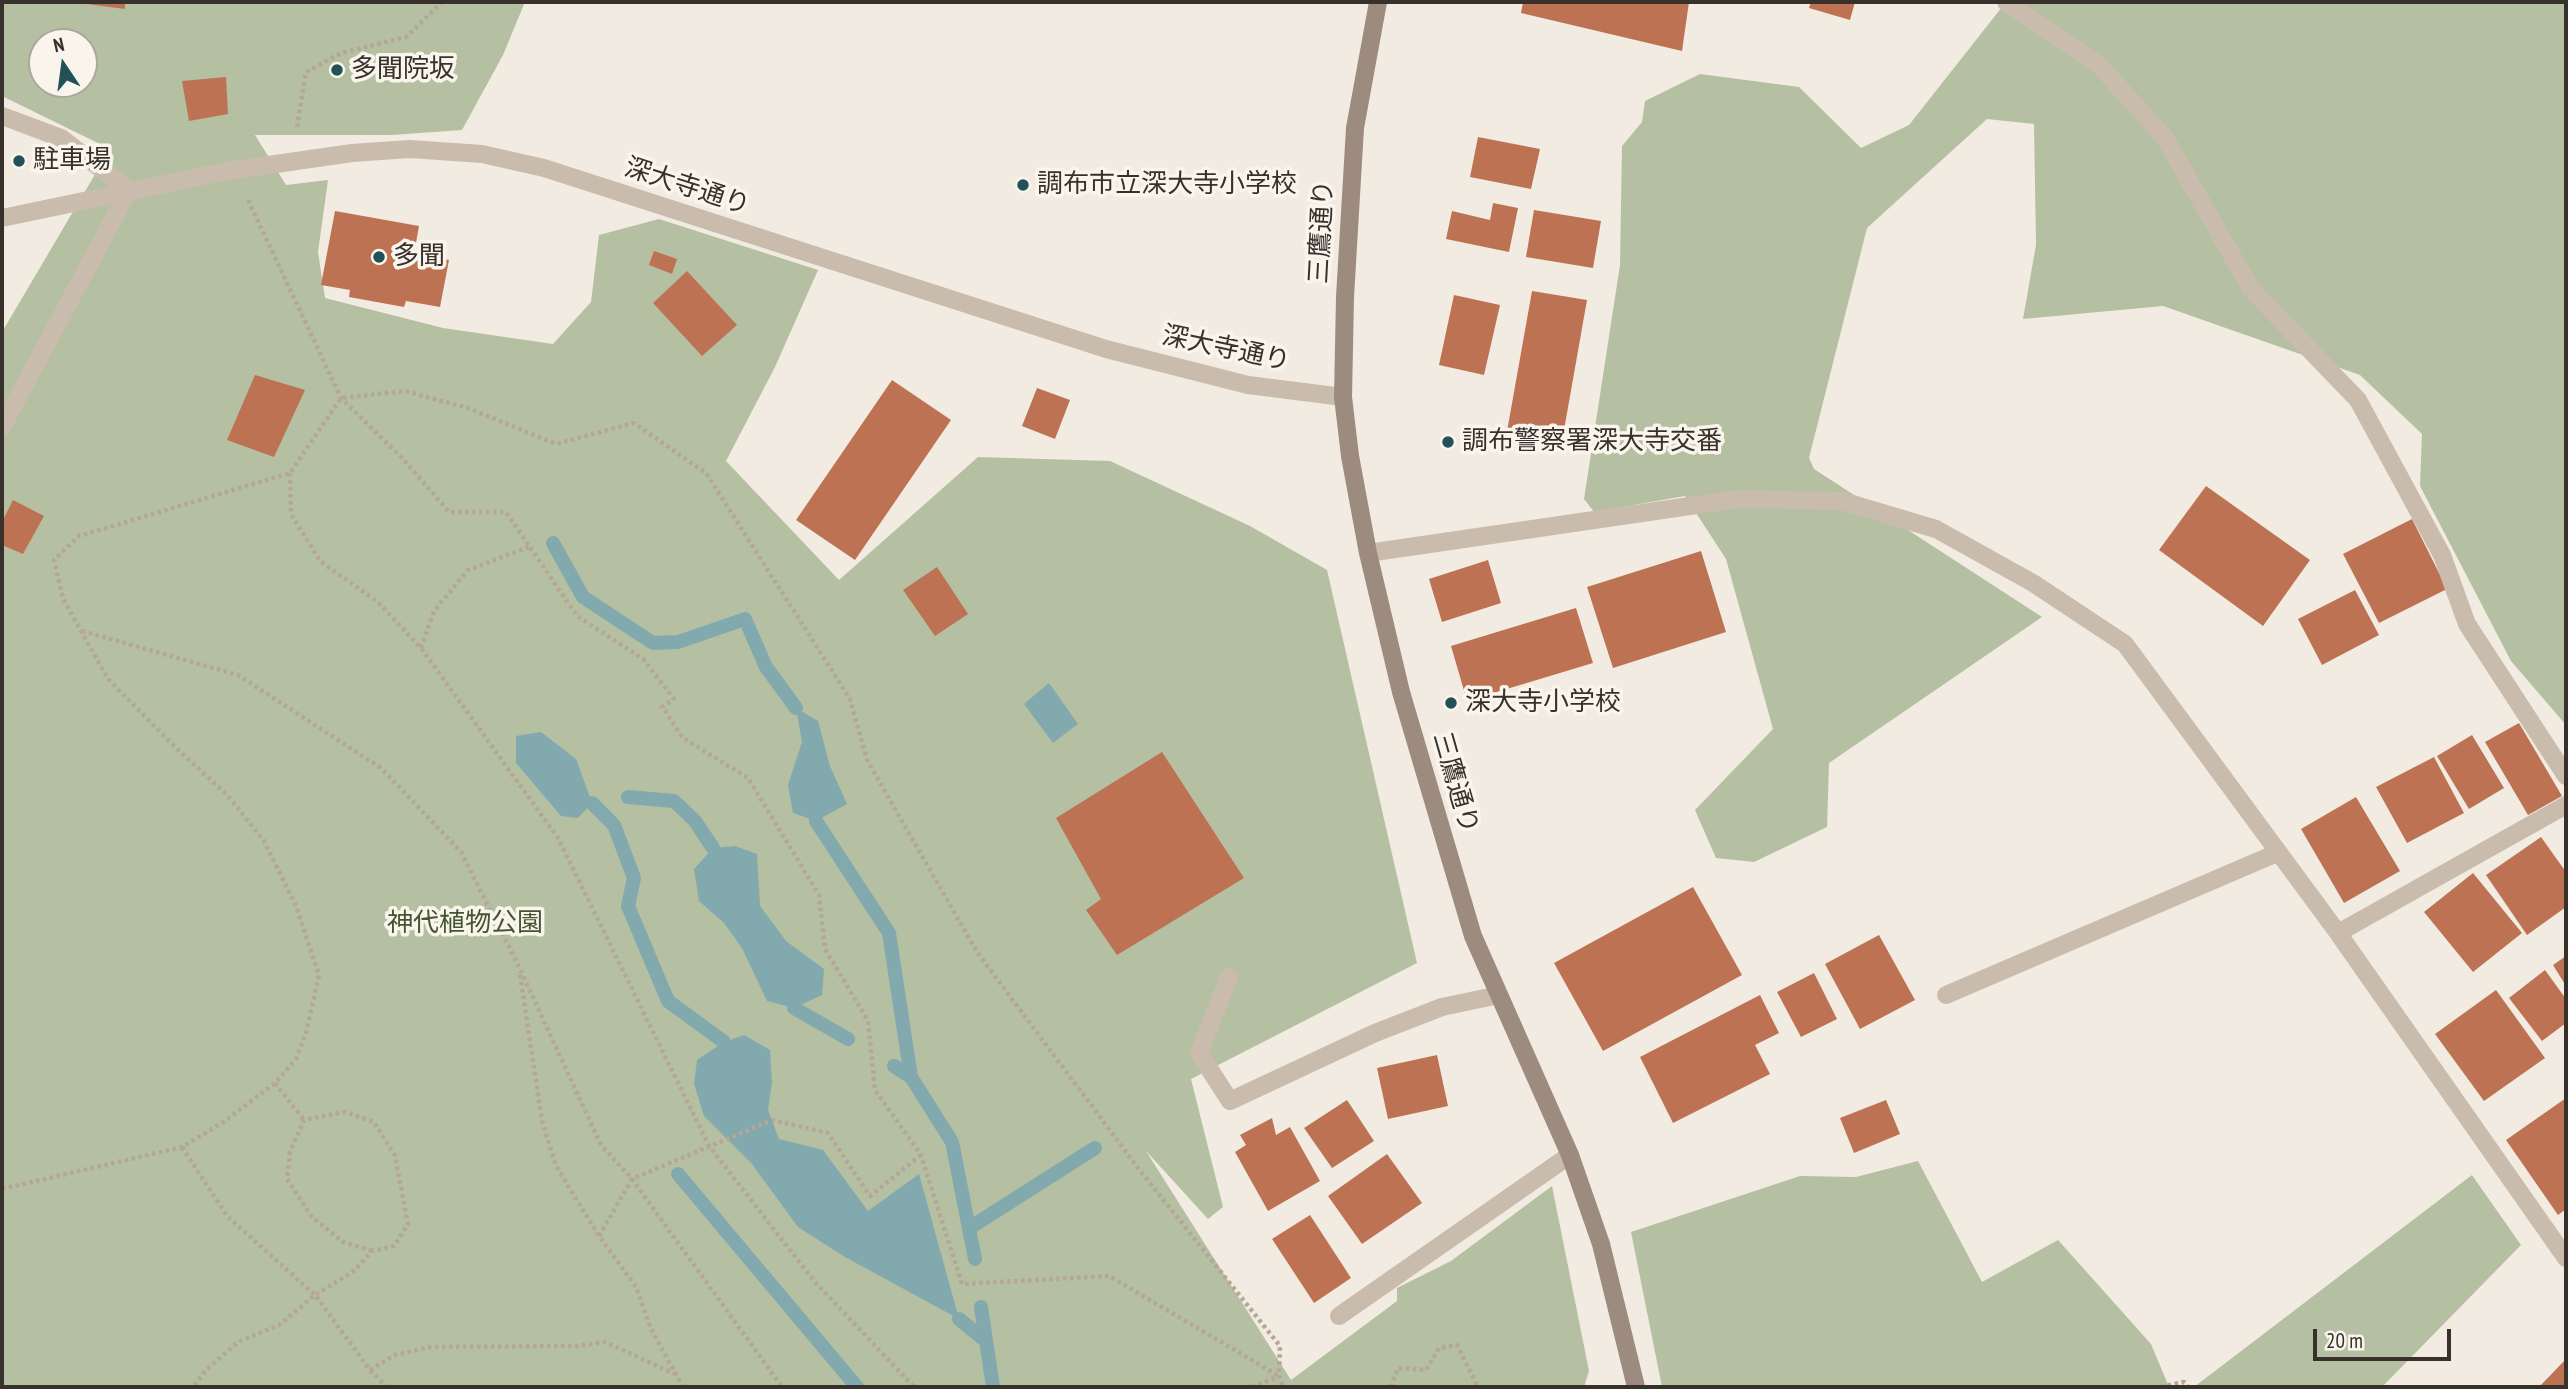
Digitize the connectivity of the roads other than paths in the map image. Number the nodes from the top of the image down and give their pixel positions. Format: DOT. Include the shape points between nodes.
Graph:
graph roads {
  1 [pos="1378,2"];
  2 [pos="2007,2"];
  3 [pos="2,116"];
  4 [pos="129,190"];
  5 [pos="2,218"];
  6 [pos="1343,397"];
  7 [pos="2,427"];
  8 [pos="1368,553"];
  9 [pos="2566,776"];
  10 [pos="2566,805"];
  11 [pos="2277,853"];
  12 [pos="2338,933"];
  13 [pos="1230,977"];
  14 [pos="1499,995"];
  15 [pos="1946,995"];
  16 [pos="1570,1154"];
  17 [pos="2566,1258"];
  18 [pos="1339,1316"];
  19 [pos="1636,1387"];
  1 -- 6 [label="main road, 三鷹通り" via="1350,181"];
  2 -- 9 [label="street" via="2100,66 2165,138 2251,289 2358,400 2442,555 2467,624"];
  3 -- 4 [label="street" via="61,138"];
  4 -- 5 [label="street, 深大寺通り"];
  4 -- 6 [label="street, 深大寺通り" via="352,153 411,149 482,154 544,168 1106,349 1248,385"];
  4 -- 7 [label="street"];
  6 -- 8 [label="main road, 三鷹通り"];
  8 -- 11 [label="street" via="1738,499 1842,501 1936,529 2033,583 2125,644"];
  8 -- 14 [label="main road, 三鷹通り" via="1401,692 1473,936"];
  10 -- 12 [label="street"];
  11 -- 12 [label="street"];
  11 -- 15 [label="street"];
  12 -- 17 [label="street"];
  13 -- 14 [label="street" via="1199,1054 1230,1101 1375,1033 1442,1007"];
  14 -- 16 [label="main road, 三鷹通り"];
  16 -- 18 [label="street"];
  16 -- 19 [label="main road, 三鷹通り" via="1601,1244"];
}
